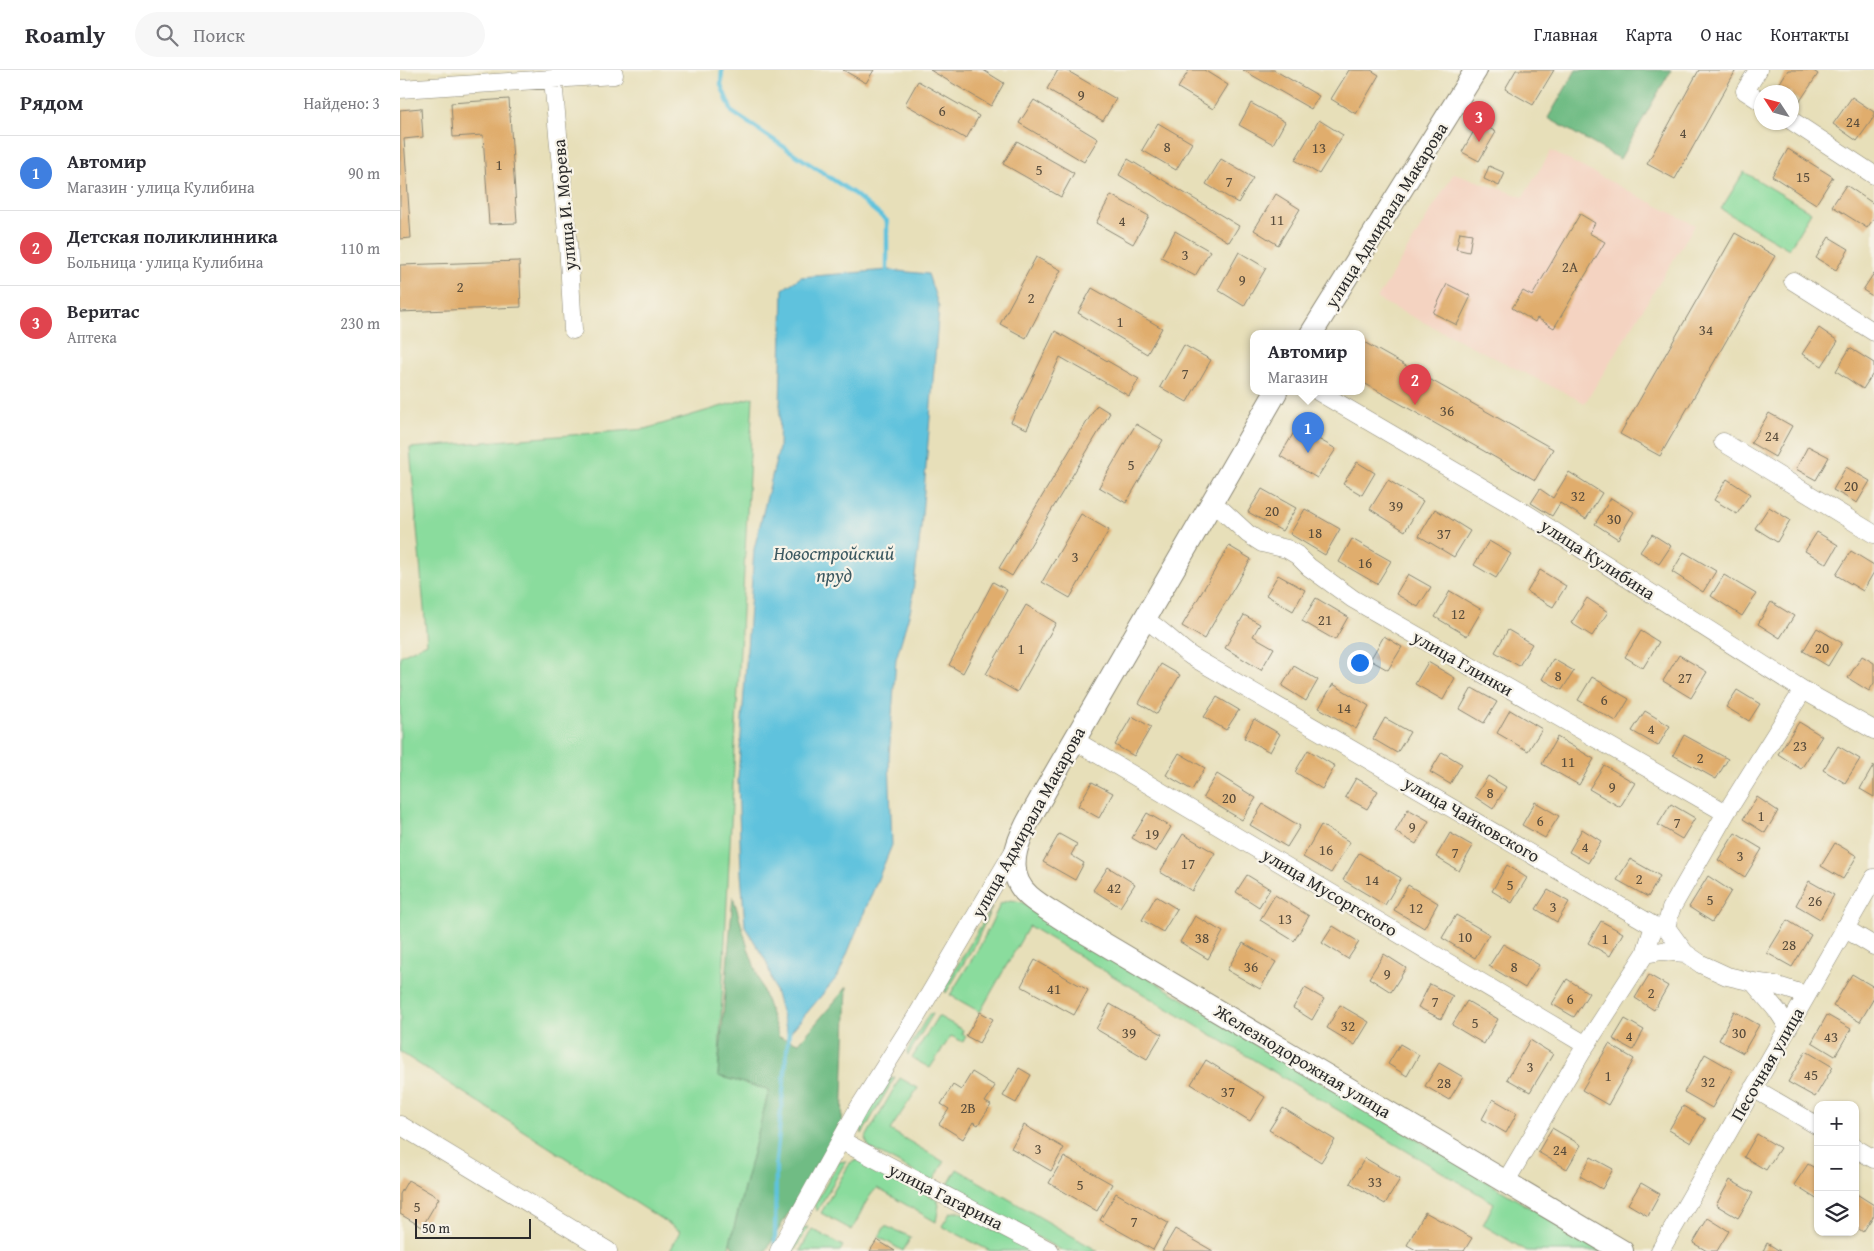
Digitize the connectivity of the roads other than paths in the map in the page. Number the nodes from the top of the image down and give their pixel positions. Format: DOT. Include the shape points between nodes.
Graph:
graph roads {
  1 [pos="1476,70"];
  2 [pos="1758,70"];
  3 [pos="614,72"];
  4 [pos="553,80"];
  5 [pos="400,89"];
  6 [pos="1754,97"];
  7 [pos="1799,126"];
  8 [pos="1874,175"];
  9 [pos="1793,281"];
  10 [pos="573,330"];
  11 [pos="1314,330"];
  12 [pos="1874,332"];
  13 [pos="1274,395"];
  14 [pos="1324,395"];
  15 [pos="1723,442"];
  16 [pos="1210,502"];
  17 [pos="1874,534"];
  18 [pos="1144,619"];
  19 [pos="1803,690"];
  20 [pos="1874,730"];
  21 [pos="1074,740"];
  22 [pos="1726,813"];
  23 [pos="1015,849"];
  24 [pos="1874,878"];
  25 [pos="1660,926"];
  26 [pos="1844,928"];
  27 [pos="1874,946"];
  28 [pos="1685,953"];
  29 [pos="1645,954"];
  30 [pos="1753,982"];
  31 [pos="1806,994"];
  32 [pos="1788,1027"];
  33 [pos="1586,1045"];
  34 [pos="1753,1088"];
  35 [pos="1814,1124"];
  36 [pos="400,1125"];
  37 [pos="842,1141"];
  38 [pos="1859,1151"];
  39 [pos="1874,1160"];
  40 [pos="1506,1181"];
  41 [pos="608,1251"];
  42 [pos="779,1251"];
  43 [pos="1050,1251"];
  44 [pos="1622,1251"];
  45 [pos="1660,1251"];
  1 -- 11 [label="street, улица Адмирала Макарова"];
  2 -- 6 [label="street" via="1745,91"];
  3 -- 4 [label="street"];
  4 -- 5 [label="street"];
  4 -- 10 [label="street, улица И. Морева"];
  7 -- 8 [label="street"];
  9 -- 12 [label="street"];
  13 -- 16 [label="street, улица Адмирала Макарова"];
  14 -- 19 [label="street, улица Кулибина" via="1519,509"];
  15 -- 17 [label="street"];
  16 -- 18 [label="street, улица Адмирала Макарова"];
  16 -- 22 [label="street, улица Глинки" via="1224,510 1248,534 1262,543 1297,555 1353,599"];
  18 -- 21 [label="street, улица Адмирала Макарова"];
  18 -- 25 [label="street, улица Чайковского" via="1191,656"];
  19 -- 20 [label="street, улица Кулибина"];
  19 -- 22 [label="street"];
  21 -- 23 [label="street, улица Адмирала Макарова"];
  21 -- 33 [label="street, улица Мусоргского"];
  22 -- 25 [label="street"];
  23 -- 37 [label="street, улица Адмирала Макарова" via="858,1109"];
  23 -- 40 [label="street, Железнодорожная улица" via="1014,872 1027,894 1064,920"];
  24 -- 26 [label="street, Песочная улица"];
  25 -- 28 [label="street, улица Чайковского"];
  25 -- 29 [label="street"];
  26 -- 27 [label="street"];
  26 -- 31 [label="street, Песочная улица"];
  28 -- 29 [label="street" via="1662,951"];
  28 -- 30 [label="street, улица Чайковского" via="1727,976"];
  29 -- 33 [label="street"];
  30 -- 31 [label="street, улица Чайковского"];
  30 -- 32 [label="street"];
  31 -- 32 [label="street, Песочная улица"];
  32 -- 34 [label="street, Песочная улица"];
  33 -- 40 [label="street"];
  34 -- 35 [label="street"];
  34 -- 45 [label="street, Песочная улица"];
  36 -- 41 [label="street"];
  37 -- 42 [label="street, улица Адмирала Макарова"];
  37 -- 43 [label="street, улица Гагарина"];
  38 -- 39 [label="street"];
  40 -- 44 [label="street, Железнодорожная улица"];
}
